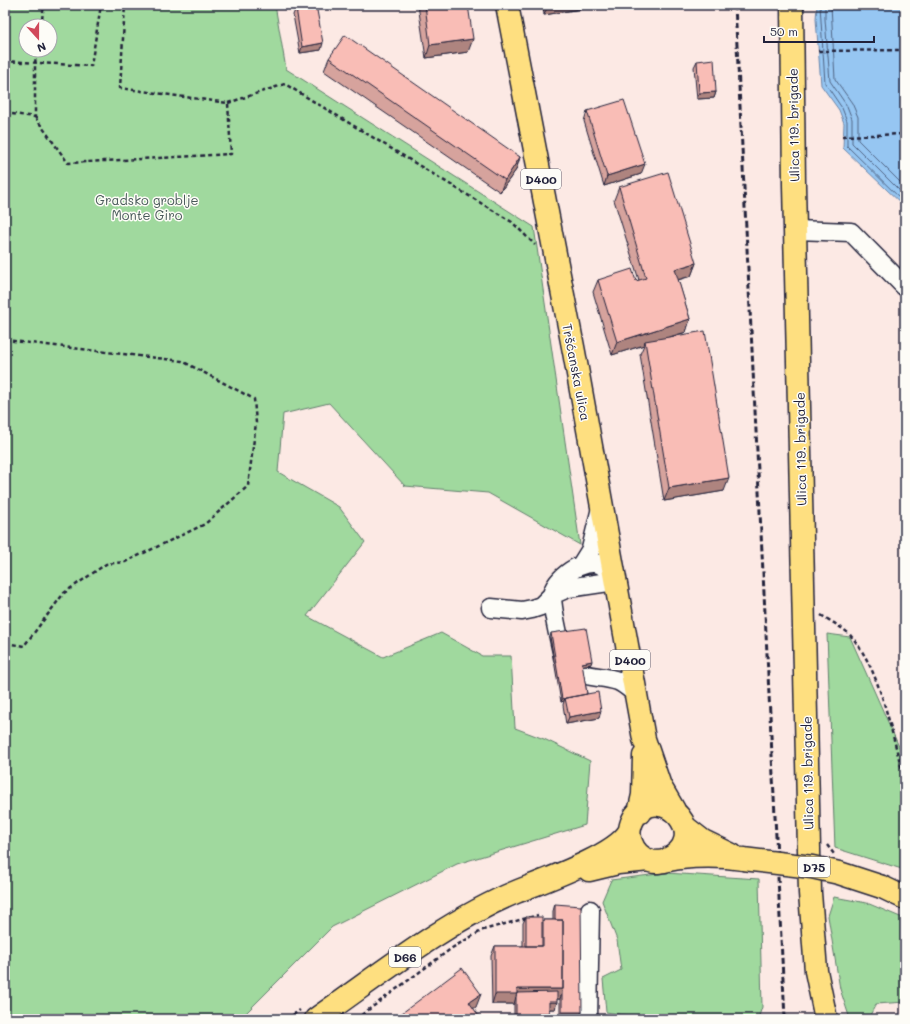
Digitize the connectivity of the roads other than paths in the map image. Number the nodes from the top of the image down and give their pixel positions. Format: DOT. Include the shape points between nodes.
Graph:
graph roads {
  1 [pos="507,5"];
  2 [pos="792,5"];
  3 [pos="796,230"];
  4 [pos="905,287"];
  5 [pos="602,506"];
  6 [pos="581,565"];
  7 [pos="616,580"];
  8 [pos="552,595"];
  9 [pos="491,608"];
  10 [pos="636,694"];
  11 [pos="644,739"];
  12 [pos="680,819"];
  13 [pos="634,822"];
  14 [pos="740,858"];
  15 [pos="657,860"];
  16 [pos="553,878"];
  17 [pos="905,898"];
  18 [pos="590,910"];
  19 [pos="316,1019"];
  20 [pos="588,1019"];
  21 [pos="826,1019"];
  1 -- 5 [label="main road, Tršćanska ulica / D400"];
  2 -- 3 [label="main road, Ulica 119. brigade"];
  3 -- 4 [label="lane" via="851,232"];
  3 -- 21 [label="main road, Ulica 119. brigade" via="810,893 816,971"];
  5 -- 6 [label="lane" via="590,548"];
  5 -- 7 [label="main road, Tršćanska ulica / D400"];
  6 -- 7 [label="lane" via="600,564"];
  6 -- 8 [label="lane" via="562,578"];
  7 -- 8 [label="lane" via="583,584"];
  7 -- 10 [label="main road, Tršćanska ulica / D400"];
  8 -- 9 [label="lane" via="541,606 532,609 522,611"];
  8 -- 10 [label="lane" via="566,665 576,672 618,681"];
  10 -- 11 [label="main road, Tršćanska ulica / D400"];
  11 -- 12 [label="main road, D400" via="660,786"];
  11 -- 13 [label="main road, D400" via="643,795"];
  12 -- 13 [label="main road, D66" via="660,805 648,807"];
  12 -- 14 [label="main road, D75" via="703,841"];
  12 -- 15 [label="main road" via="684,845 676,855"];
  13 -- 15 [label="main road" via="633,848 640,856"];
  13 -- 16 [label="main road, D66" via="625,839 612,848"];
  14 -- 15 [label="main road, D75" via="690,857"];
  14 -- 17 [label="main road, D75, bridge" via="838,873 882,887"];
  15 -- 16 [label="main road, D66" via="618,863"];
  16 -- 19 [label="main road, D66" via="497,901 449,927"];
  18 -- 20 [label="lane"];
}
